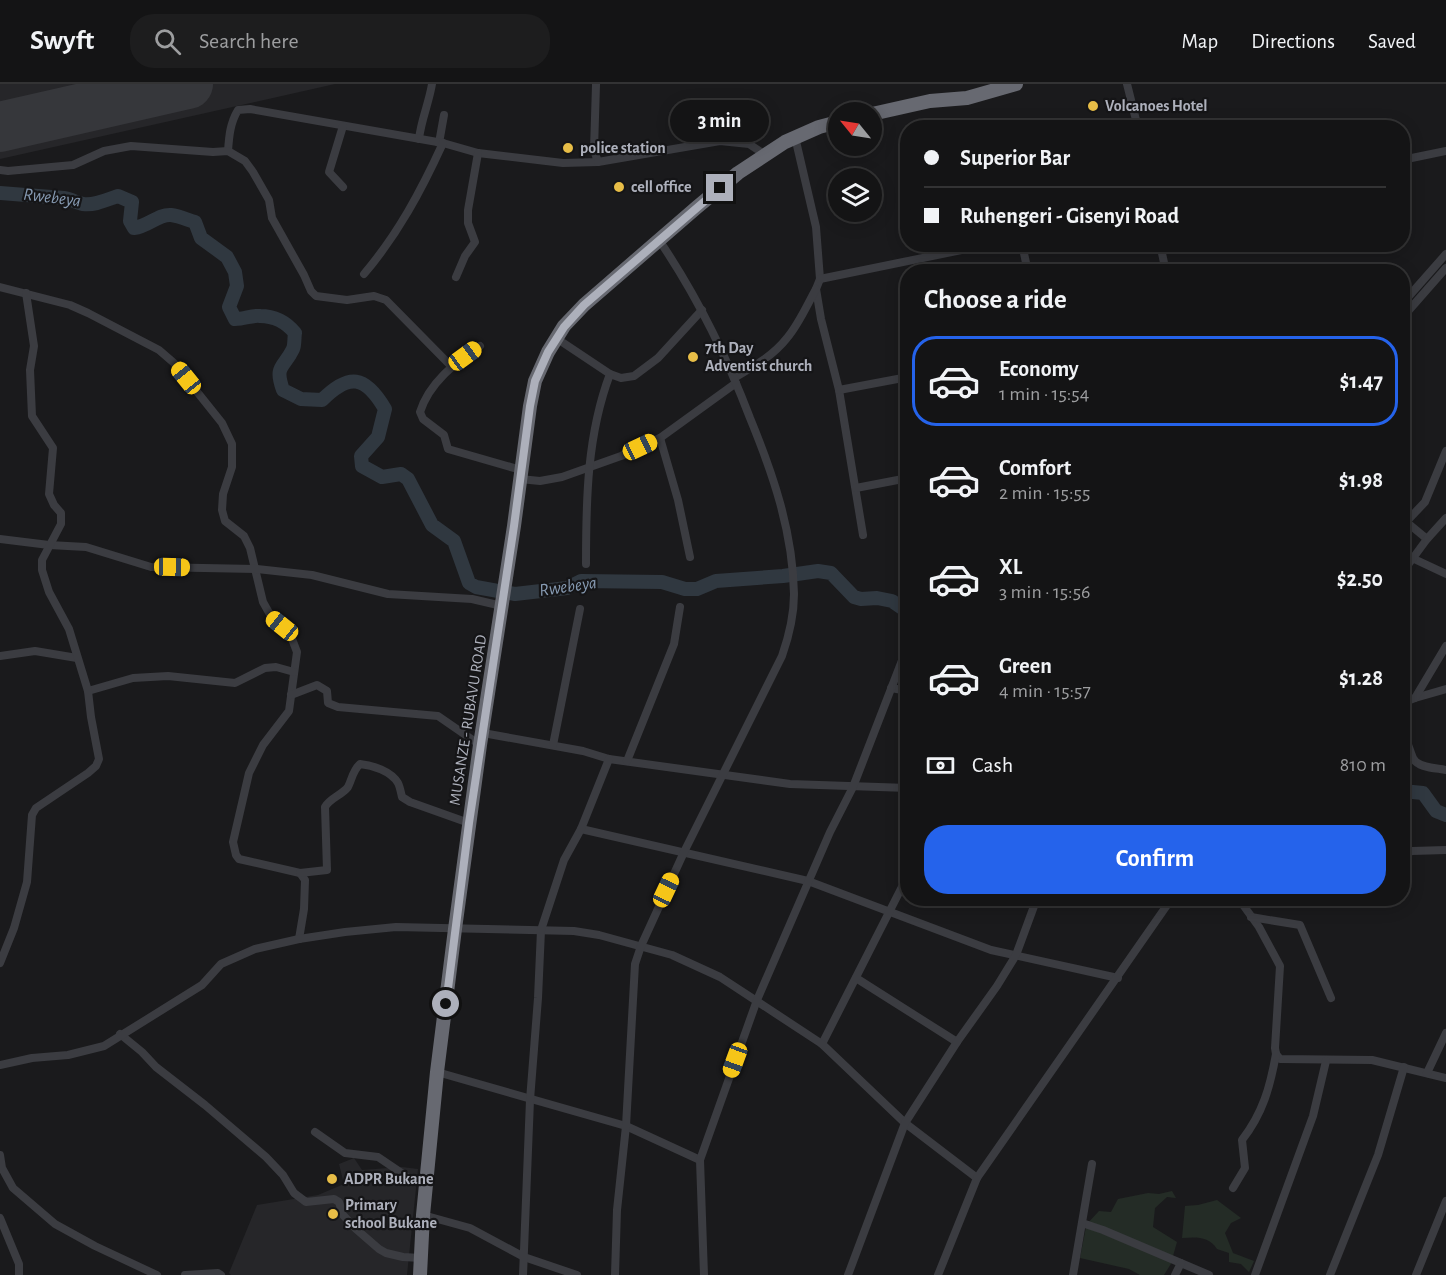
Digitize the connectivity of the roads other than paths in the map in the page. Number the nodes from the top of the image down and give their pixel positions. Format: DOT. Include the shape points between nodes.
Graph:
graph roads {
  1 [pos="432,84"];
  2 [pos="1017,84"];
  3 [pos="1127,84"];
  4 [pos="596,85"];
  5 [pos="882,112"];
  6 [pos="444,116"];
  7 [pos="1136,120"];
  8 [pos="828,125"];
  9 [pos="343,126"];
  10 [pos="795,137"];
  11 [pos="419,139"];
  12 [pos="441,143"];
  13 [pos="1446,151"];
  14 [pos="228,152"];
  15 [pos="478,153"];
  16 [pos="764,154"];
  17 [pos="1410,158"];
  18 [pos="598,162"];
  19 [pos="0,170"];
  20 [pos="342,187"];
  21 [pos="659,240"];
  22 [pos="952,252"];
  23 [pos="1446,254"];
  24 [pos="1446,268"];
  25 [pos="364,274"];
  26 [pos="456,277"];
  27 [pos="820,279"];
  28 [pos="0,287"];
  29 [pos="816,289"];
  30 [pos="26,293"];
  31 [pos="1410,295"];
  32 [pos="1410,309"];
  33 [pos="702,310"];
  34 [pos="556,338"];
  35 [pos="480,346"];
  36 [pos="451,366"];
  37 [pos="610,374"];
  38 [pos="900,379"];
  39 [pos="735,380"];
  40 [pos="839,390"];
  41 [pos="660,438"];
  42 [pos="1446,451"];
  43 [pos="589,466"];
  44 [pos="520,475"];
  45 [pos="900,480"];
  46 [pos="856,488"];
  47 [pos="1410,516"];
  48 [pos="1446,518"];
  49 [pos="1410,526"];
  50 [pos="863,535"];
  51 [pos="0,539"];
  52 [pos="1427,539"];
  53 [pos="49,546"];
  54 [pos="690,557"];
  55 [pos="1412,558"];
  56 [pos="1410,561"];
  57 [pos="586,564"];
  58 [pos="257,569"];
  59 [pos="1446,574"];
  60 [pos="502,603"];
  61 [pos="680,607"];
  62 [pos="580,609"];
  63 [pos="1446,646"];
  64 [pos="0,656"];
  65 [pos="77,658"];
  66 [pos="900,665"];
  67 [pos="294,672"];
  68 [pos="891,688"];
  69 [pos="1446,689"];
  70 [pos="900,690"];
  71 [pos="88,691"];
  72 [pos="291,694"];
  73 [pos="1415,698"];
  74 [pos="1410,700"];
  75 [pos="481,739"];
  76 [pos="553,745"];
  77 [pos="1410,747"];
  78 [pos="609,759"];
  79 [pos="627,761"];
  80 [pos="1446,770"];
  81 [pos="723,776"];
  82 [pos="854,788"];
  83 [pos="900,788"];
  84 [pos="469,823"];
  85 [pos="581,829"];
  86 [pos="1446,850"];
  87 [pos="684,852"];
  88 [pos="1410,852"];
  89 [pos="300,873"];
  90 [pos="808,881"];
  91 [pos="900,891"];
  92 [pos="1034,906"];
  93 [pos="1167,906"];
  94 [pos="1243,906"];
  95 [pos="890,911"];
  96 [pos="1251,917"];
  97 [pos="455,929"];
  98 [pos="541,930"];
  99 [pos="299,939"];
  100 [pos="641,946"];
  101 [pos="1016,955"];
  102 [pos="0,963"];
  103 [pos="856,978"];
  104 [pos="1118,978"];
  105 [pos="1331,998"];
  106 [pos="757,1000"];
  107 [pos="1446,1033"];
  108 [pos="120,1034"];
  109 [pos="957,1042"];
  110 [pos="822,1044"];
  111 [pos="1276,1054"];
  112 [pos="1326,1061"];
  113 [pos="0,1065"];
  114 [pos="1404,1067"];
  115 [pos="437,1072"];
  116 [pos="1427,1073"];
  117 [pos="1446,1078"];
  118 [pos="530,1100"];
  119 [pos="905,1123"];
  120 [pos="626,1126"];
  121 [pos="315,1132"];
  122 [pos="0,1156"];
  123 [pos="700,1160"];
  124 [pos="1092,1164"];
  125 [pos="977,1178"];
  126 [pos="427,1185"];
  127 [pos="1233,1188"];
  128 [pos="1446,1202"];
  129 [pos="423,1215"];
  130 [pos="0,1218"];
  131 [pos="1082,1223"];
  132 [pos="524,1257"];
  133 [pos="421,1258"];
  134 [pos="1181,1263"];
  135 [pos="19,1275"];
  136 [pos="157,1275"];
  137 [pos="185,1275"];
  138 [pos="222,1275"];
  139 [pos="420,1275"];
  140 [pos="522,1275"];
  141 [pos="577,1275"];
  142 [pos="615,1275"];
  143 [pos="704,1275"];
  144 [pos="848,1275"];
  145 [pos="938,1275"];
  146 [pos="1073,1275"];
  147 [pos="1175,1275"];
  148 [pos="1209,1275"];
  149 [pos="1255,1275"];
  150 [pos="1330,1275"];
  151 [pos="1416,1275"];
  1 -- 11 [label="street"];
  2 -- 5 [label="highway" via="967,98"];
  3 -- 7 [label="street"];
  4 -- 18 [label="street" via="594,150"];
  6 -- 12 [label="street"];
  8 -- 10 [label="highway, MUSANZE - RUBAVU ROAD"];
  9 -- 11 [label="street"];
  9 -- 14 [label="street" via="238,110 230,130"];
  9 -- 20 [label="street" via="329,172"];
  10 -- 16 [label="highway, MUSANZE - RUBAVU ROAD"];
  10 -- 27 [label="street" via="816,227"];
  11 -- 12 [label="street"];
  12 -- 15 [label="street"];
  12 -- 25 [label="street" via="417,199"];
  13 -- 17 [label="street"];
  14 -- 19 [label="street" via="131,146 104,151 73,165"];
  14 -- 36 [label="street" via="245,161 253,172 269,200 272,218 316,296 347,300 374,296 386,300"];
  15 -- 18 [label="street" via="563,163"];
  15 -- 26 [label="street" via="468,210 475,242"];
  16 -- 18 [label="street" via="749,144 720,141"];
  16 -- 21 [label="highway, MUSANZE - RUBAVU ROAD"];
  21 -- 33 [label="street"];
  21 -- 34 [label="highway, MUSANZE - RUBAVU ROAD" via="584,305"];
  22 -- 27 [label="street"];
  23 -- 31 [label="street"];
  24 -- 32 [label="street"];
  27 -- 29 [label="street"];
  28 -- 30 [label="street"];
  29 -- 39 [label="street" via="779,348"];
  29 -- 40 [label="street"];
  30 -- 53 [label="street" via="34,346 30,370 32,417 52,448 50,494 61,513 61,524"];
  30 -- 58 [label="street" via="88,313 159,350 174,363 222,423 232,444 232,467 222,510 225,521 244,536"];
  33 -- 37 [label="street" via="640,373 621,378"];
  33 -- 39 [label="street"];
  34 -- 37 [label="street"];
  34 -- 44 [label="highway, MUSANZE - RUBAVU ROAD" via="535,381"];
  35 -- 36 [label="street"];
  36 -- 44 [label="street" via="424,401 420,412 423,419 444,435 448,449"];
  37 -- 43 [label="street" via="596,419"];
  38 -- 40 [label="street"];
  39 -- 41 [label="street"];
  39 -- 81 [label="street" via="773,475 792,560 794,596 790,634 782,656"];
  40 -- 46 [label="street"];
  41 -- 43 [label="street"];
  41 -- 54 [label="street"];
  42 -- 47 [label="street" via="1425,502"];
  43 -- 44 [label="street" via="540,481"];
  43 -- 57 [label="street"];
  44 -- 60 [label="highway, MUSANZE - RUBAVU ROAD"];
  45 -- 46 [label="street"];
  46 -- 50 [label="street"];
  48 -- 52 [label="street"];
  49 -- 52 [label="street"];
  51 -- 53 [label="street"];
  52 -- 55 [label="street"];
  53 -- 58 [label="street" via="86,547 151,567"];
  53 -- 65 [label="street" via="42,570 69,629"];
  55 -- 56 [label="street"];
  55 -- 59 [label="street"];
  58 -- 60 [label="street" via="312,575 388,594"];
  58 -- 67 [label="street" via="263,602 292,639 297,652"];
  60 -- 75 [label="highway, MUSANZE - RUBAVU ROAD"];
  61 -- 79 [label="street" via="674,644"];
  62 -- 76 [label="street"];
  63 -- 73 [label="street"];
  64 -- 65 [label="street" via="35,651"];
  65 -- 71 [label="street"];
  66 -- 68 [label="street"];
  67 -- 71 [label="street" via="265,668 235,683 168,676 133,678"];
  67 -- 72 [label="street"];
  68 -- 70 [label="street"];
  68 -- 82 [label="street"];
  69 -- 73 [label="street"];
  71 -- 102 [label="street" via="99,759 88,773 36,808 32,815 27,882"];
  72 -- 75 [label="street" via="317,685 327,691 328,703 338,707 438,716"];
  72 -- 89 [label="street" via="289,711 263,745 249,773 233,842 239,858"];
  73 -- 74 [label="street"];
  75 -- 76 [label="street"];
  75 -- 84 [label="highway, MUSANZE - RUBAVU ROAD"];
  76 -- 78 [label="street"];
  77 -- 80 [label="street" via="1416,762"];
  78 -- 79 [label="street"];
  78 -- 85 [label="street"];
  79 -- 81 [label="street"];
  81 -- 82 [label="street"];
  81 -- 87 [label="street"];
  82 -- 83 [label="street"];
  82 -- 90 [label="street"];
  84 -- 89 [label="street" via="410,802 402,797 393,778 372,765 360,764 346,789 325,807 327,870"];
  84 -- 97 [label="highway, MUSANZE - RUBAVU ROAD"];
  85 -- 87 [label="street"];
  85 -- 98 [label="street" via="564,860"];
  86 -- 88 [label="street"];
  87 -- 90 [label="street"];
  87 -- 100 [label="street"];
  89 -- 99 [label="street" via="305,880"];
  90 -- 95 [label="street"];
  90 -- 106 [label="street"];
  91 -- 95 [label="street"];
  92 -- 101 [label="street"];
  93 -- 104 [label="street"];
  94 -- 96 [label="street"];
  95 -- 101 [label="street" via="982,947"];
  95 -- 103 [label="street"];
  96 -- 105 [label="street" via="1300,925"];
  96 -- 111 [label="street" via="1280,966"];
  97 -- 98 [label="street"];
  97 -- 99 [label="street" via="396,927"];
  97 -- 115 [label="highway, MUSANZE - RUBAVU ROAD"];
  98 -- 100 [label="street" via="574,931"];
  98 -- 118 [label="street"];
  99 -- 108 [label="street" via="255,949 221,964 202,985"];
  100 -- 106 [label="street" via="720,977"];
  100 -- 120 [label="street" via="633,986"];
  101 -- 104 [label="street"];
  101 -- 109 [label="street"];
  103 -- 109 [label="street"];
  103 -- 110 [label="street"];
  104 -- 125 [label="street"];
  106 -- 110 [label="street"];
  106 -- 123 [label="street"];
  107 -- 116 [label="street"];
  108 -- 113 [label="street" via="104,1046"];
  108 -- 133 [label="street" via="266,1156 294,1193 306,1202 334,1199 343,1215 379,1249"];
  109 -- 119 [label="street"];
  110 -- 119 [label="street"];
  111 -- 112 [label="street" via="1284,1060"];
  111 -- 127 [label="street" via="1270,1087 1242,1140 1245,1168"];
  112 -- 114 [label="street" via="1372,1060"];
  112 -- 149 [label="street" via="1313,1116"];
  114 -- 116 [label="street"];
  114 -- 150 [label="street" via="1378,1155"];
  115 -- 118 [label="street"];
  115 -- 126 [label="highway, MUSANZE - RUBAVU ROAD"];
  116 -- 117 [label="street"];
  118 -- 120 [label="street"];
  118 -- 132 [label="street"];
  119 -- 125 [label="street"];
  119 -- 144 [label="street"];
  120 -- 123 [label="street"];
  120 -- 142 [label="street"];
  121 -- 126 [label="street" via="345,1154 378,1157"];
  122 -- 136 [label="street" via="12,1188 55,1224"];
  123 -- 143 [label="street"];
  124 -- 131 [label="street"];
  125 -- 145 [label="street"];
  126 -- 129 [label="highway, MUSANZE - RUBAVU ROAD"];
  128 -- 151 [label="street"];
  129 -- 132 [label="street" via="470,1228"];
  129 -- 133 [label="highway, MUSANZE - RUBAVU ROAD"];
  130 -- 135 [label="street" via="19,1263"];
  131 -- 134 [label="street"];
  131 -- 146 [label="street"];
  132 -- 140 [label="street"];
  132 -- 141 [label="street"];
  133 -- 139 [label="highway, MUSANZE - RUBAVU ROAD"];
  134 -- 147 [label="street"];
  134 -- 148 [label="street"];
  137 -- 138 [label="street"];
}
